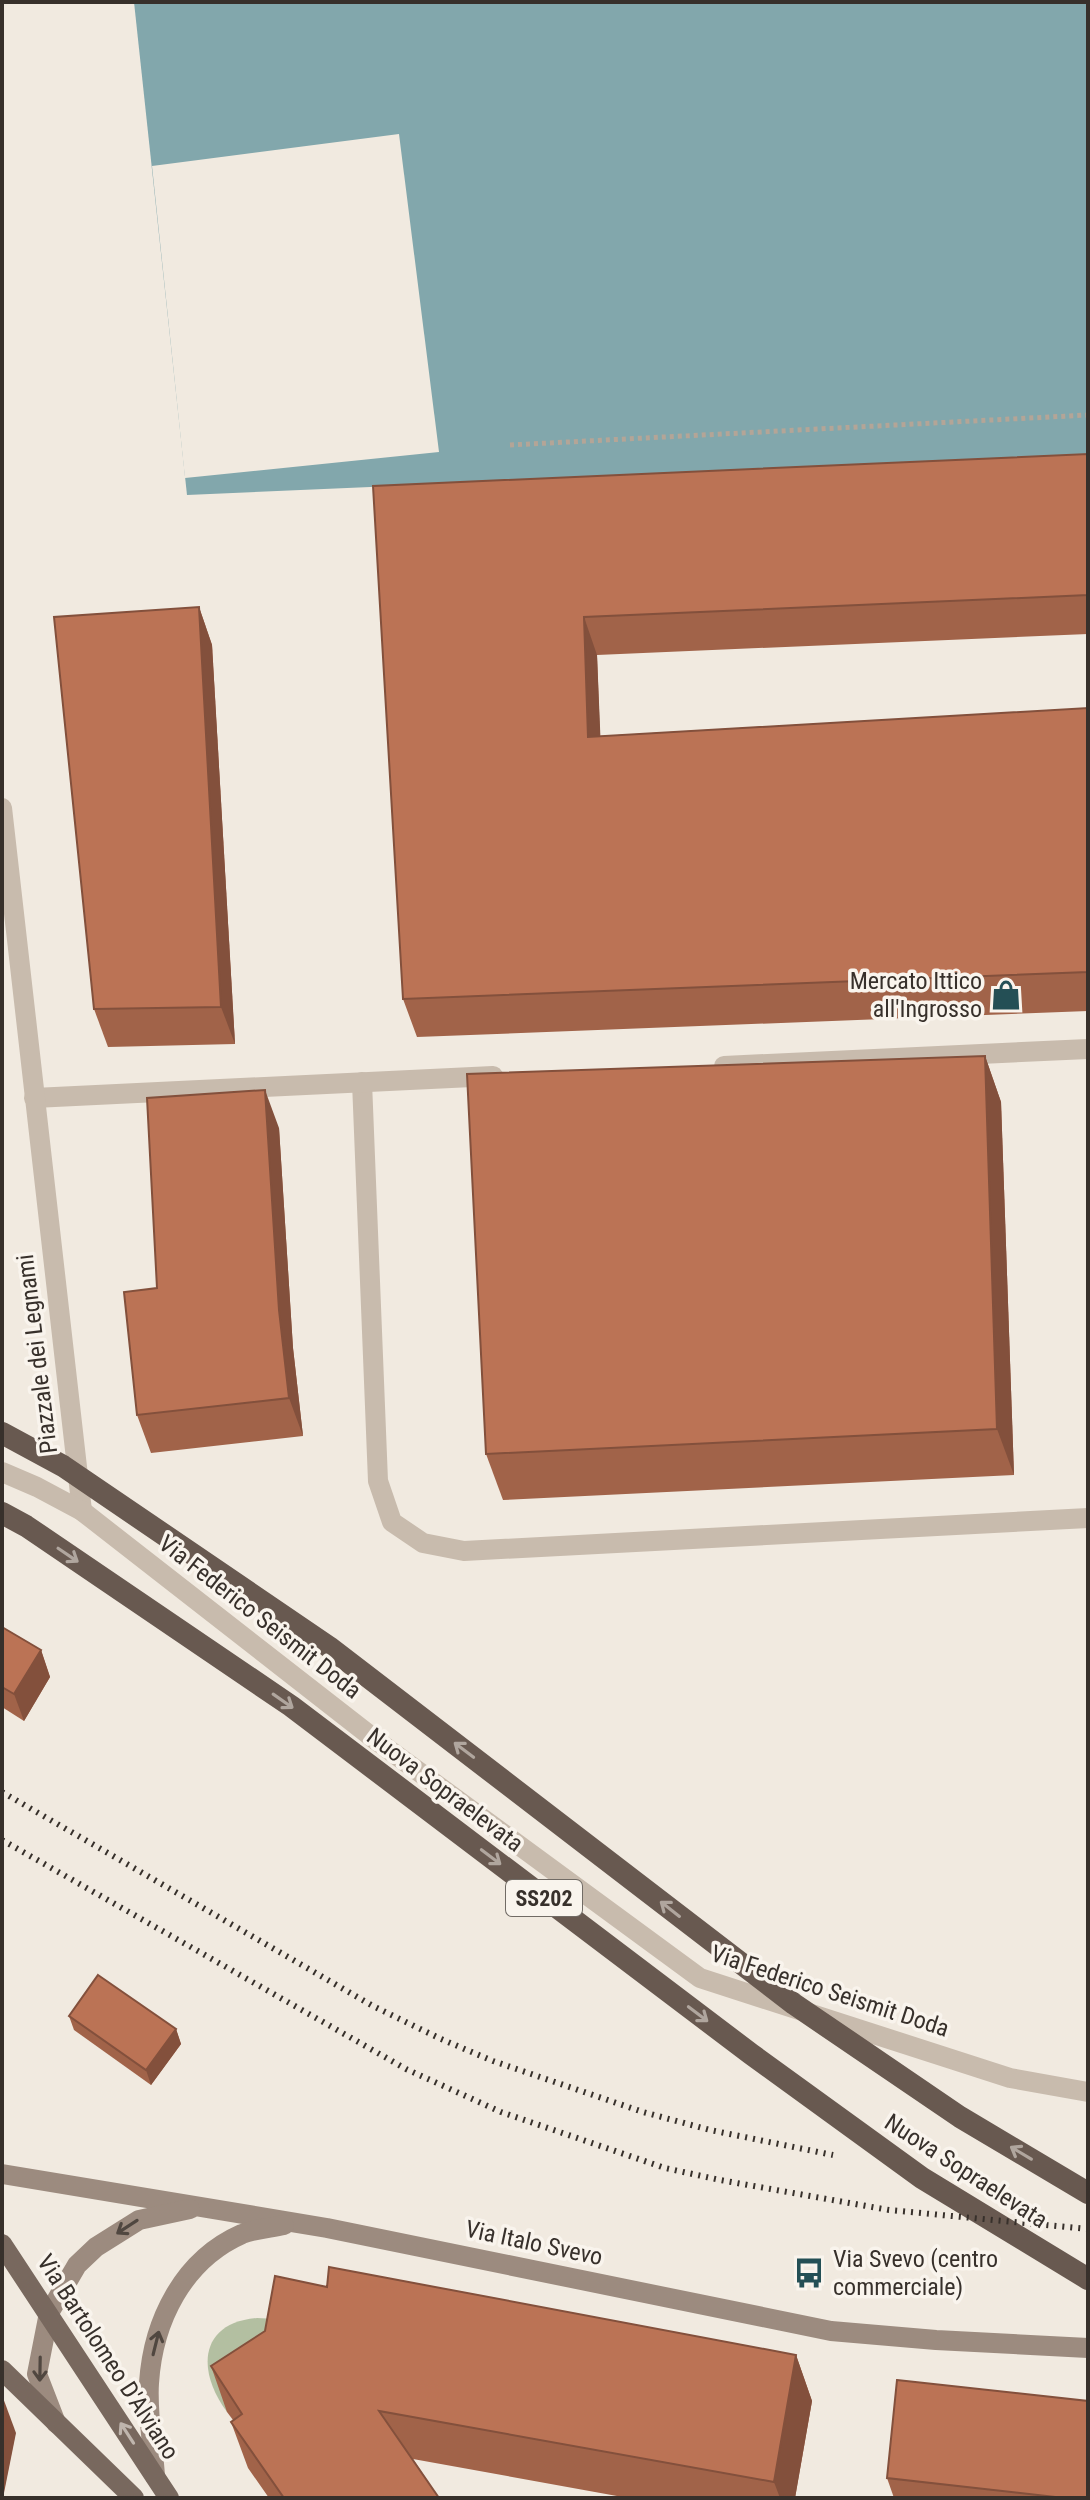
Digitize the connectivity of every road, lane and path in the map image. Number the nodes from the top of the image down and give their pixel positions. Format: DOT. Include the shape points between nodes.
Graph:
graph roads {
  1 [pos="1088,415"];
  2 [pos="510,445"];
  3 [pos="2,808"];
  4 [pos="1088,1049"];
  5 [pos="709,1066"];
  6 [pos="520,1075"];
  7 [pos="362,1082"];
  8 [pos="34,1098"];
  9 [pos="2,1433"];
  10 [pos="2,1472"];
  11 [pos="82,1511"];
  12 [pos="2,1513"];
  13 [pos="1088,1518"];
  14 [pos="1088,2092"];
  15 [pos="2,2174"];
  16 [pos="1088,2193"];
  17 [pos="201,2206"];
  18 [pos="296,2222"];
  19 [pos="2,2244"];
  20 [pos="1088,2279"];
  21 [pos="49,2313"];
  22 [pos="1088,2350"];
  23 [pos="2,2370"];
  24 [pos="56,2423"];
  25 [pos="155,2476"];
  26 [pos="134,2498"];
  27 [pos="169,2498"];
  1 -- 2 [label="path"];
  3 -- 8 [label="street, Piazzale dei Legnami"];
  4 -- 5 [label="street"];
  6 -- 7 [label="street"];
  7 -- 8 [label="street"];
  7 -- 13 [label="street" via="378,1481 392,1522 423,1543 464,1551"];
  8 -- 11 [label="street, Piazzale dei Legnami"];
  16 -- 9 [label="highway, Nuova Sopraelevata / SS202, one-way" via="960,2117 794,2004 329,1647 63,1466"];
  10 -- 11 [label="street, Via Federico Seismit Doda"];
  11 -- 14 [label="street, Via Federico Seismit Doda" via="377,1741 700,1978 1010,2078"];
  12 -- 20 [label="highway, Nuova Sopraelevata / SS202, one-way" via="291,1706 922,2178"];
  15 -- 17 [label="main road, Via Italo Svevo"];
  17 -- 18 [label="main road, Via Italo Svevo"];
  17 -- 21 [label="main road, one-way" via="139,2220 96,2247 77,2265"];
  18 -- 22 [label="main road, Via Italo Svevo" via="831,2331"];
  25 -- 18 [label="main road, one-way" via="149,2385 165,2314 183,2280 212,2250 244,2233"];
  19 -- 21 [label="main road, Via Bartolomeo D'Alviano"];
  21 -- 24 [label="main road, one-way" via="37,2374"];
  25 -- 21 [label="main road, Via Bartolomeo D'Alviano, one-way"];
  23 -- 24 [label="main road"];
  24 -- 26 [label="main road"];
  25 -- 27 [label="main road, Via Bartolomeo D'Alviano"];
}
